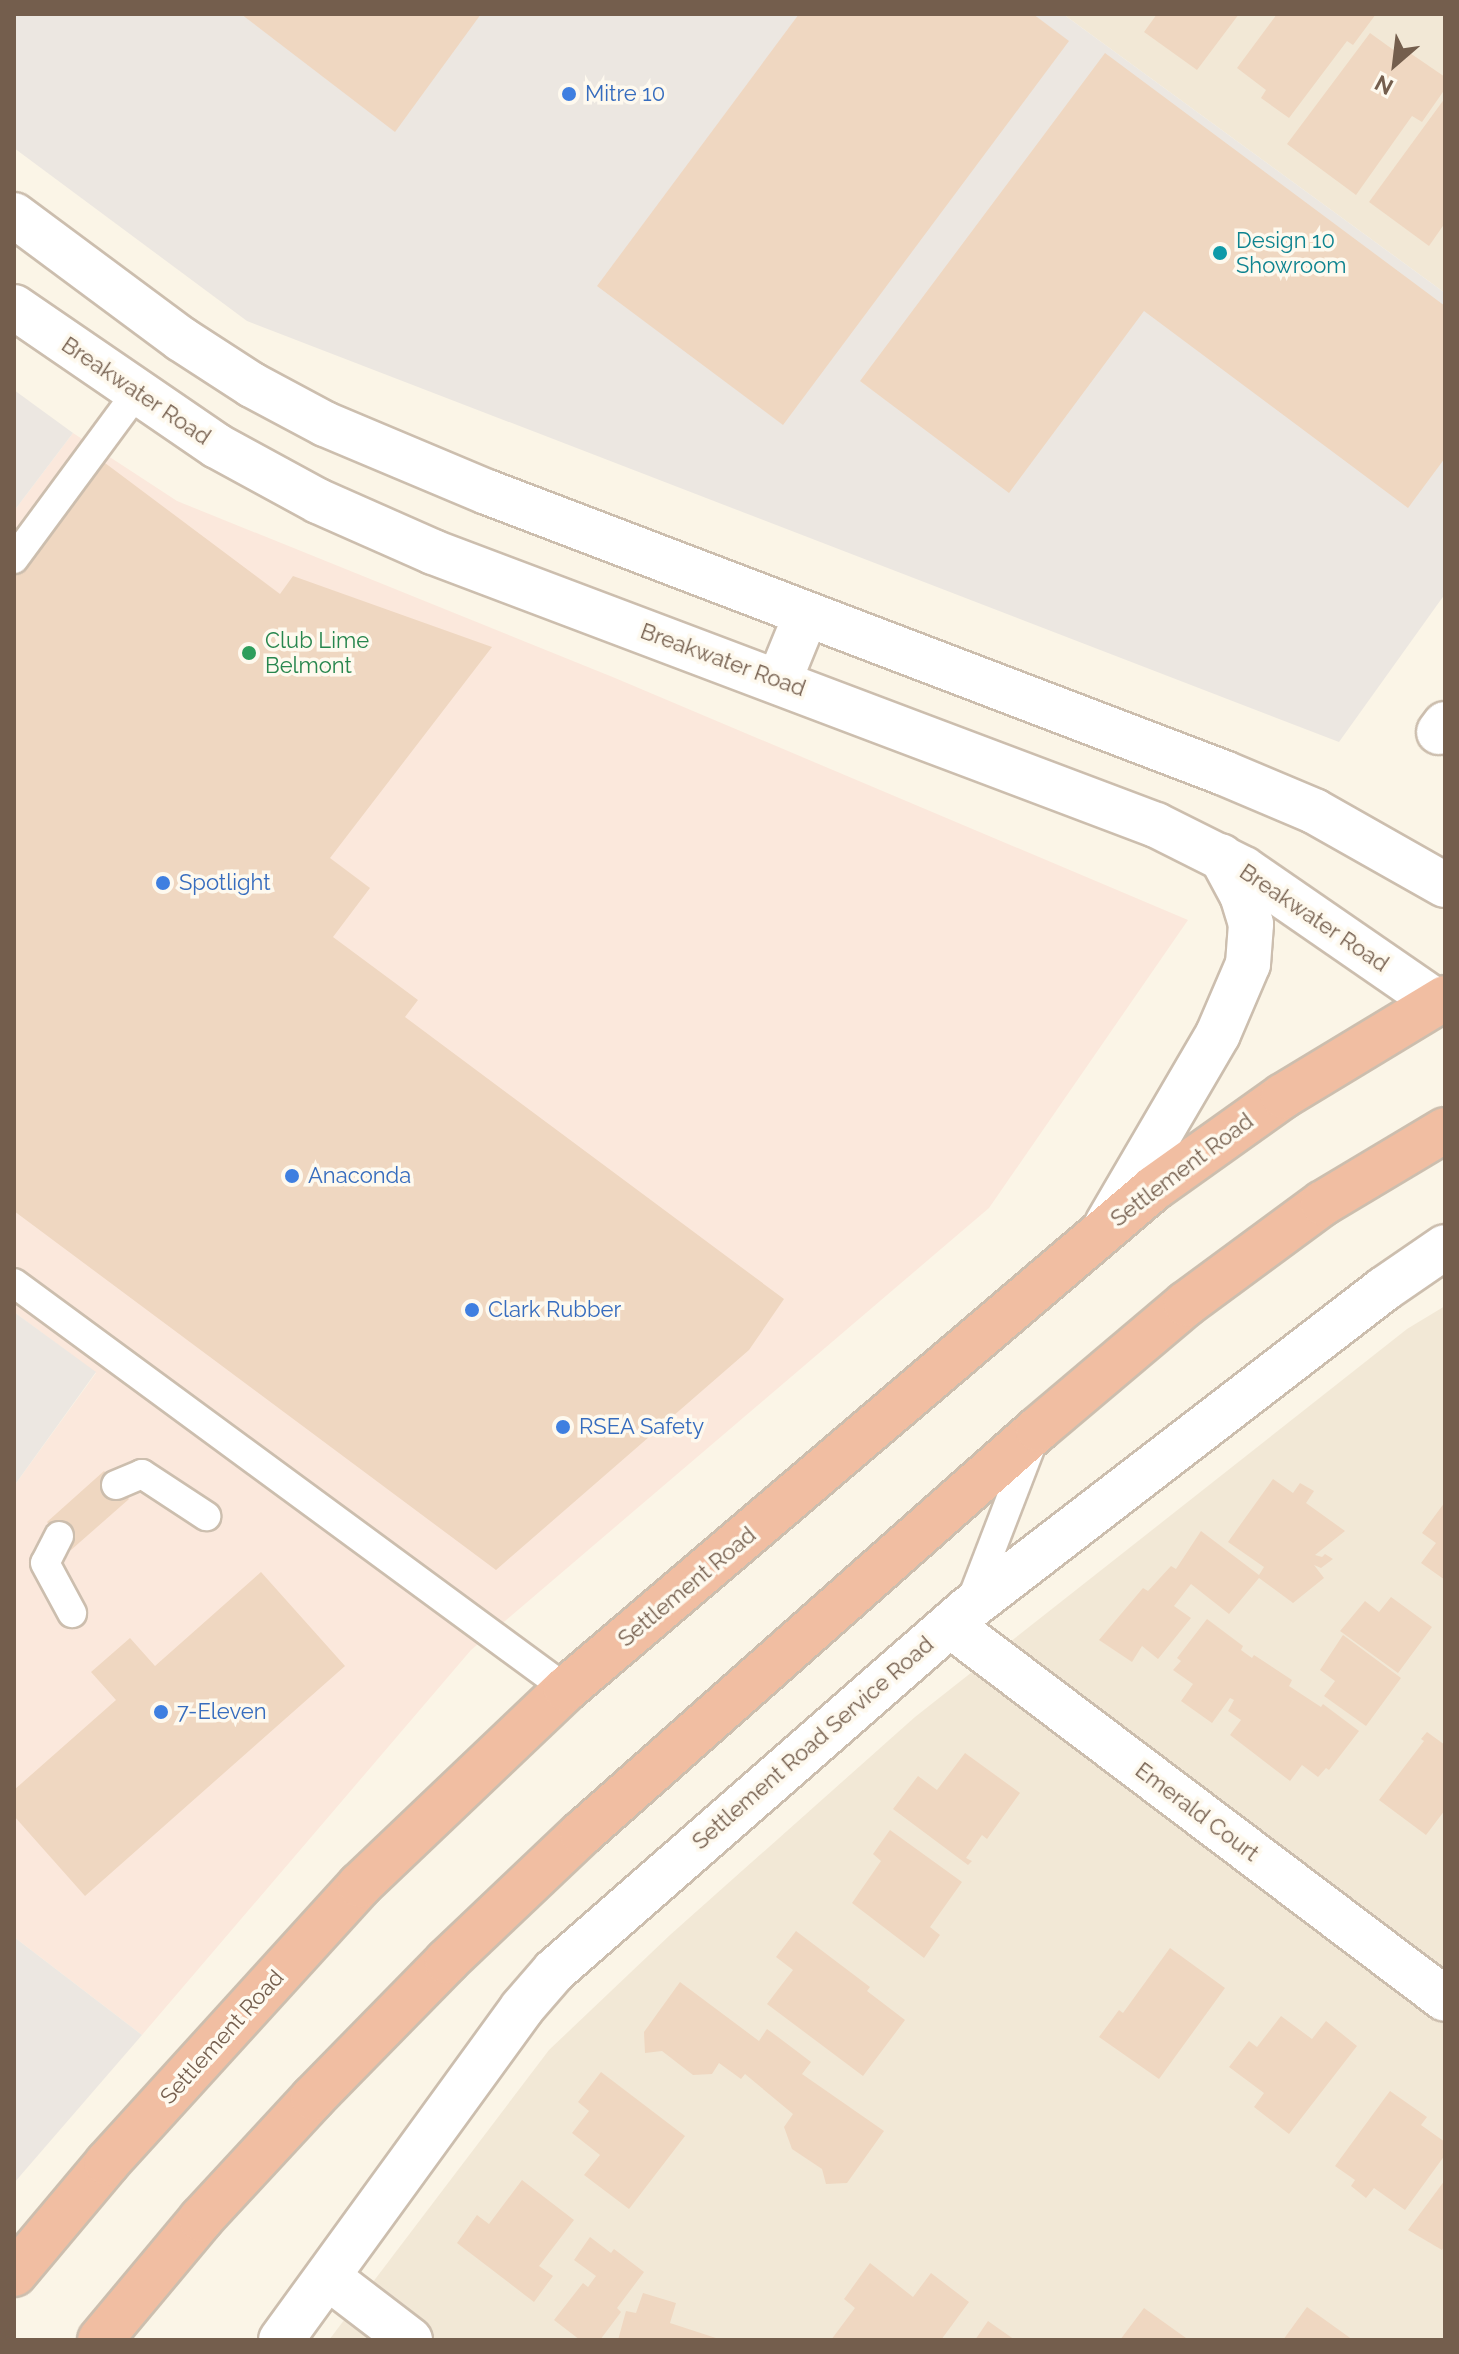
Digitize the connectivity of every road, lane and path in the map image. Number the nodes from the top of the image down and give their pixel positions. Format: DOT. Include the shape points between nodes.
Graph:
graph roads {
  1 [pos="14,215"];
  2 [pos="14,307"];
  3 [pos="137,392"];
  4 [pos="14,559"];
  5 [pos="806,615"];
  6 [pos="779,681"];
  7 [pos="1221,856"];
  8 [pos="1445,885"];
  9 [pos="1442,1003"];
  10 [pos="1445,1130"];
  11 [pos="1106,1226"];
  12 [pos="1445,1247"];
  13 [pos="14,1283"];
  14 [pos="1038,1429"];
  15 [pos="116,1485"];
  16 [pos="206,1516"];
  17 [pos="59,1536"];
  18 [pos="72,1613"];
  19 [pos="959,1617"];
  20 [pos="566,1689"];
  21 [pos="1445,1999"];
  22 [pos="14,2274"];
  23 [pos="329,2278"];
  24 [pos="100,2340"];
  25 [pos="281,2340"];
  26 [pos="410,2340"];
  1 -- 5 [label="main road" via="181,339 325,424 399,458"];
  2 -- 3 [label="main road, Breakwater Road"];
  3 -- 4 [label="lane"];
  3 -- 6 [label="main road, Breakwater Road" via="243,462 355,519"];
  5 -- 6 [label="main road"];
  5 -- 8 [label="main road" via="1274,794"];
  6 -- 7 [label="main road, Breakwater Road" via="1120,809"];
  7 -- 9 [label="main road, Breakwater Road"];
  7 -- 11 [label="main road" via="1251,924 1248,964 1218,1034"];
  9 -- 11 [label="highway, Settlement Road" via="1261,1112"];
  10 -- 14 [label="highway" via="1323,1203 1252,1253"];
  11 -- 20 [label="highway, Settlement Road"];
  12 -- 19 [label="main road, Settlement Road Service Road"];
  13 -- 20 [label="lane"];
  14 -- 19 [label="lane"];
  14 -- 24 [label="highway" via="582,1833 447,1961 201,2219"];
  15 -- 16 [label="lane" via="142,1474"];
  17 -- 18 [label="lane" via="45,1563"];
  19 -- 21 [label="main road, Emerald Court"];
  19 -- 23 [label="main road, Settlement Road Service Road" via="541,1984"];
  20 -- 22 [label="highway, Settlement Road" via="360,1885 107,2163"];
  23 -- 25 [label="main road, Settlement Road Service Road"];
  23 -- 26 [label="main road"];
}
